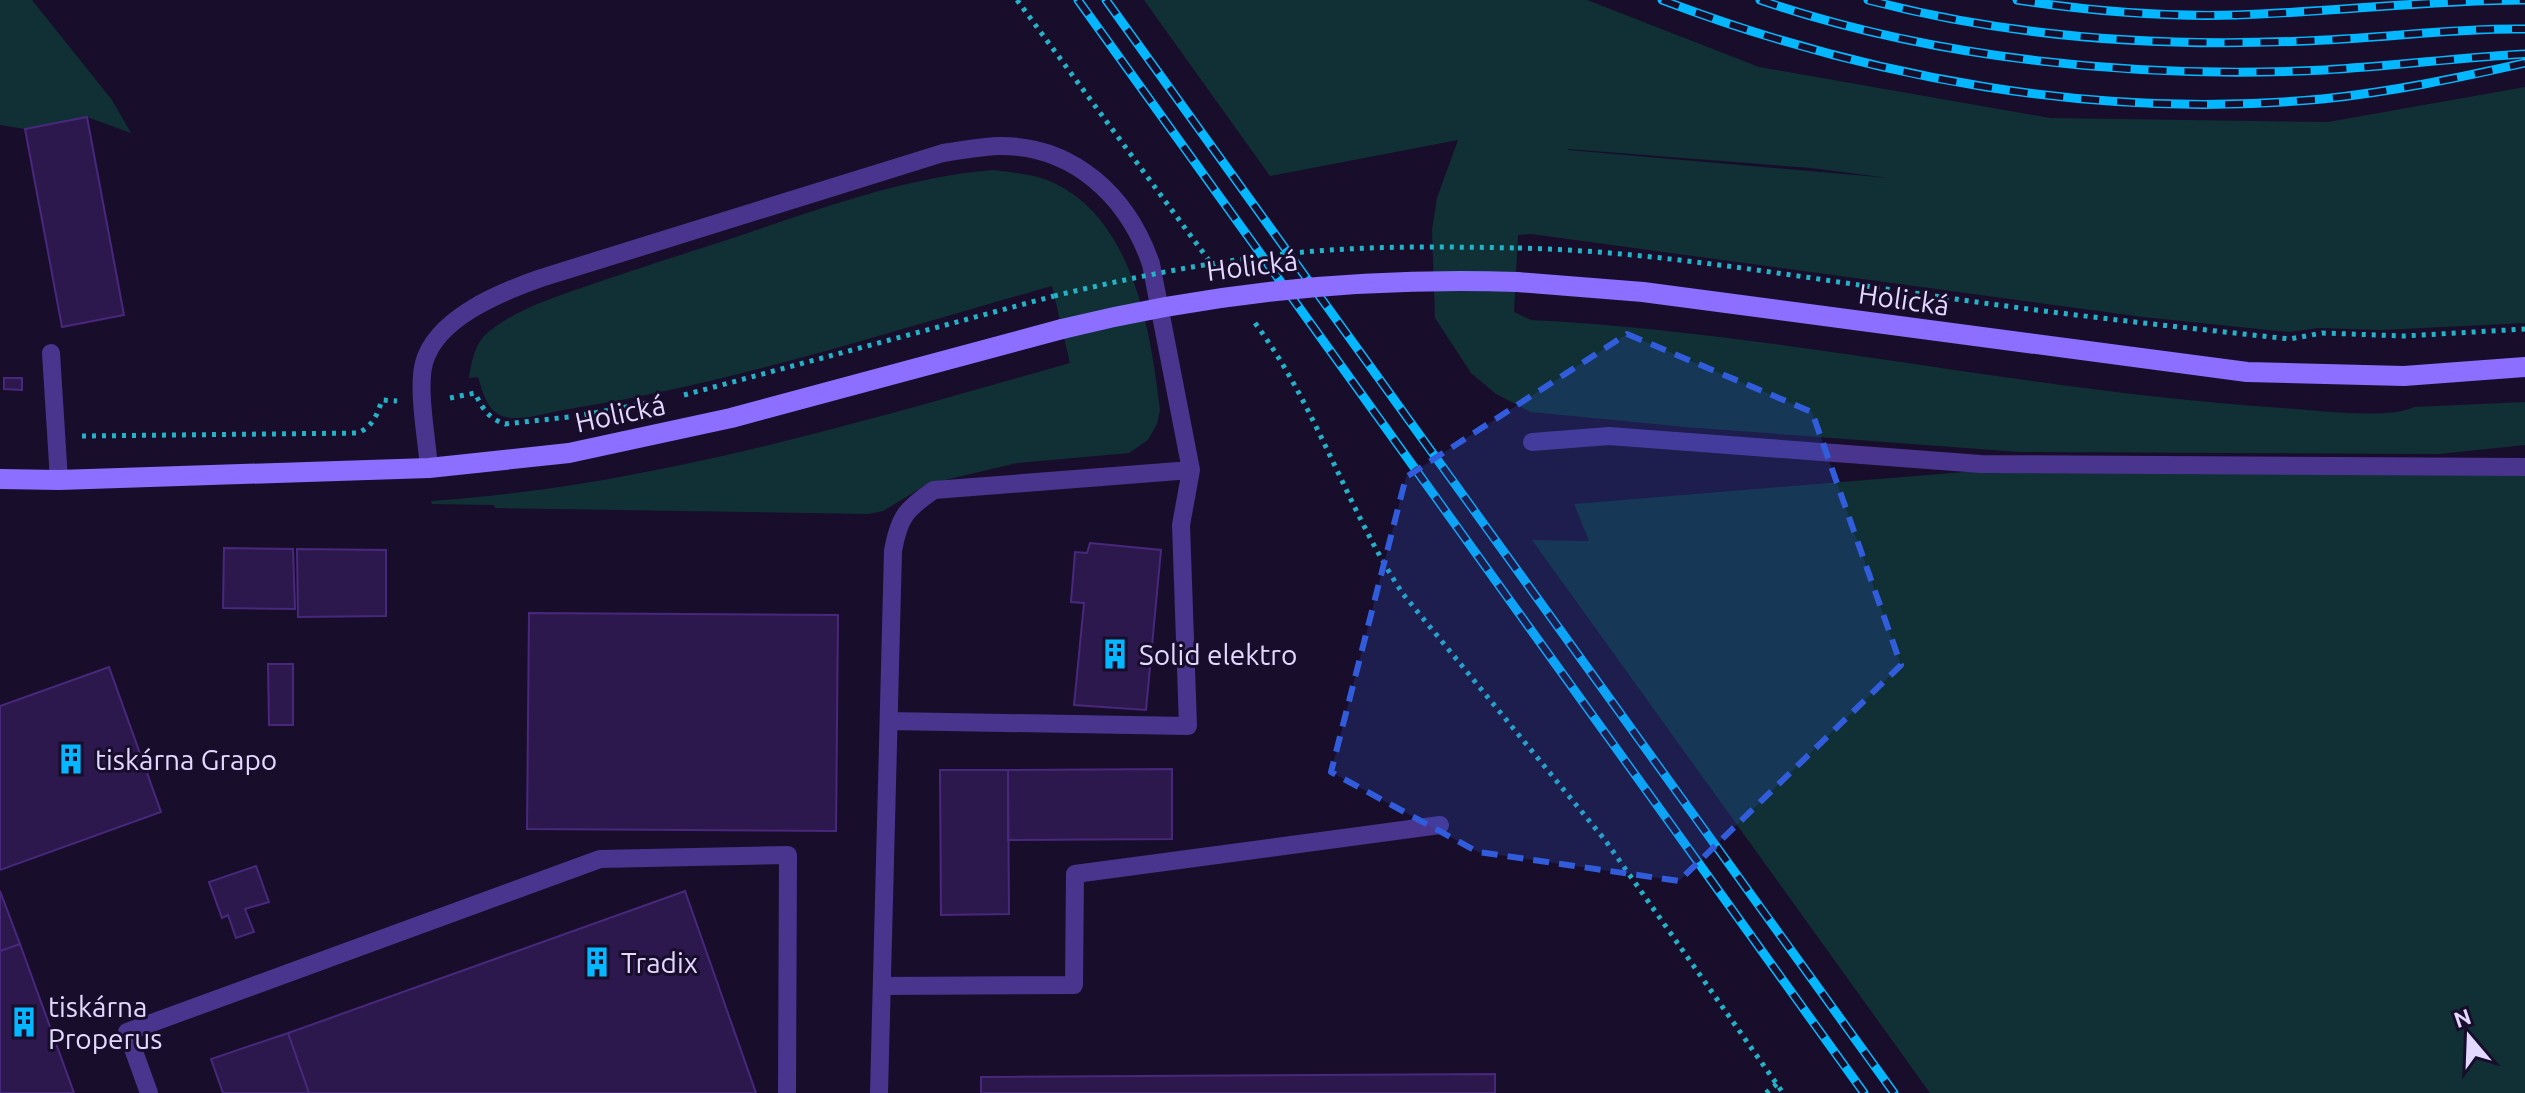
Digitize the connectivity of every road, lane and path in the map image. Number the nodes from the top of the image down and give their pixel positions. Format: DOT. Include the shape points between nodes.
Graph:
graph roads {
  1 [pos="1017,0"];
  2 [pos="1518,248"];
  3 [pos="1222,277"];
  4 [pos="1054,296"];
  5 [pos="1249,314"];
  6 [pos="2525,329"];
  7 [pos="51,353"];
  8 [pos="2525,367"];
  9 [pos="670,399"];
  10 [pos="655,402"];
  11 [pos="424,403"];
  12 [pos="56,438"];
  13 [pos="1532,442"];
  14 [pos="2525,467"];
  15 [pos="429,468"];
  16 [pos="1191,470"];
  17 [pos="0,479"];
  18 [pos="59,480"];
  19 [pos="889,721"];
  20 [pos="1440,825"];
  21 [pos="882,986"];
  22 [pos="1777,1084"];
  23 [pos="149,1093"];
  24 [pos="787,1093"];
  25 [pos="879,1093"];
  26 [pos="1766,1093"];
  27 [pos="1783,1093"];
  1 -- 3 [label="path"];
  2 -- 6 [label="path" via="1658,259 2020,309 2290,339 2322,333 2405,336"];
  4 -- 9 [label="path"];
  5 -- 22 [label="path" via="1277,352 1363,526 1403,594 1605,840"];
  7 -- 12 [label="lane"];
  8 -- 15 [label="street, Holická, bridge" via="2404,376 2247,372 1643,292 1419,280 1308,286 1184,302 644,438 569,453"];
  10 -- 11 [label="path" via="505,424 484,411 475,393"];
  11 -- 12 [label="path" via="382,400 376,418 358,433"];
  11 -- 15 [label="lane"];
  11 -- 16 [label="lane" via="424,365 438,337 483,303 516,287 916,159 1000,146 1065,161 1100,184 1129,215 1151,264"];
  12 -- 18 [label="lane"];
  13 -- 14 [label="lane" via="1609,436 1981,464"];
  15 -- 18 [label="street, Holická"];
  16 -- 19 [label="lane" via="934,490 911,506 898,525 893,551"];
  16 -- 19 [label="lane" via="1181,525 1188,726"];
  17 -- 18 [label="street, Holická"];
  19 -- 21 [label="lane"];
  20 -- 21 [label="lane" via="1075,874 1074,985"];
  21 -- 25 [label="lane"];
  22 -- 26 [label="path"];
  22 -- 27 [label="path"];
  23 -- 24 [label="lane" via="127,1032 600,859 788,855"];
}
